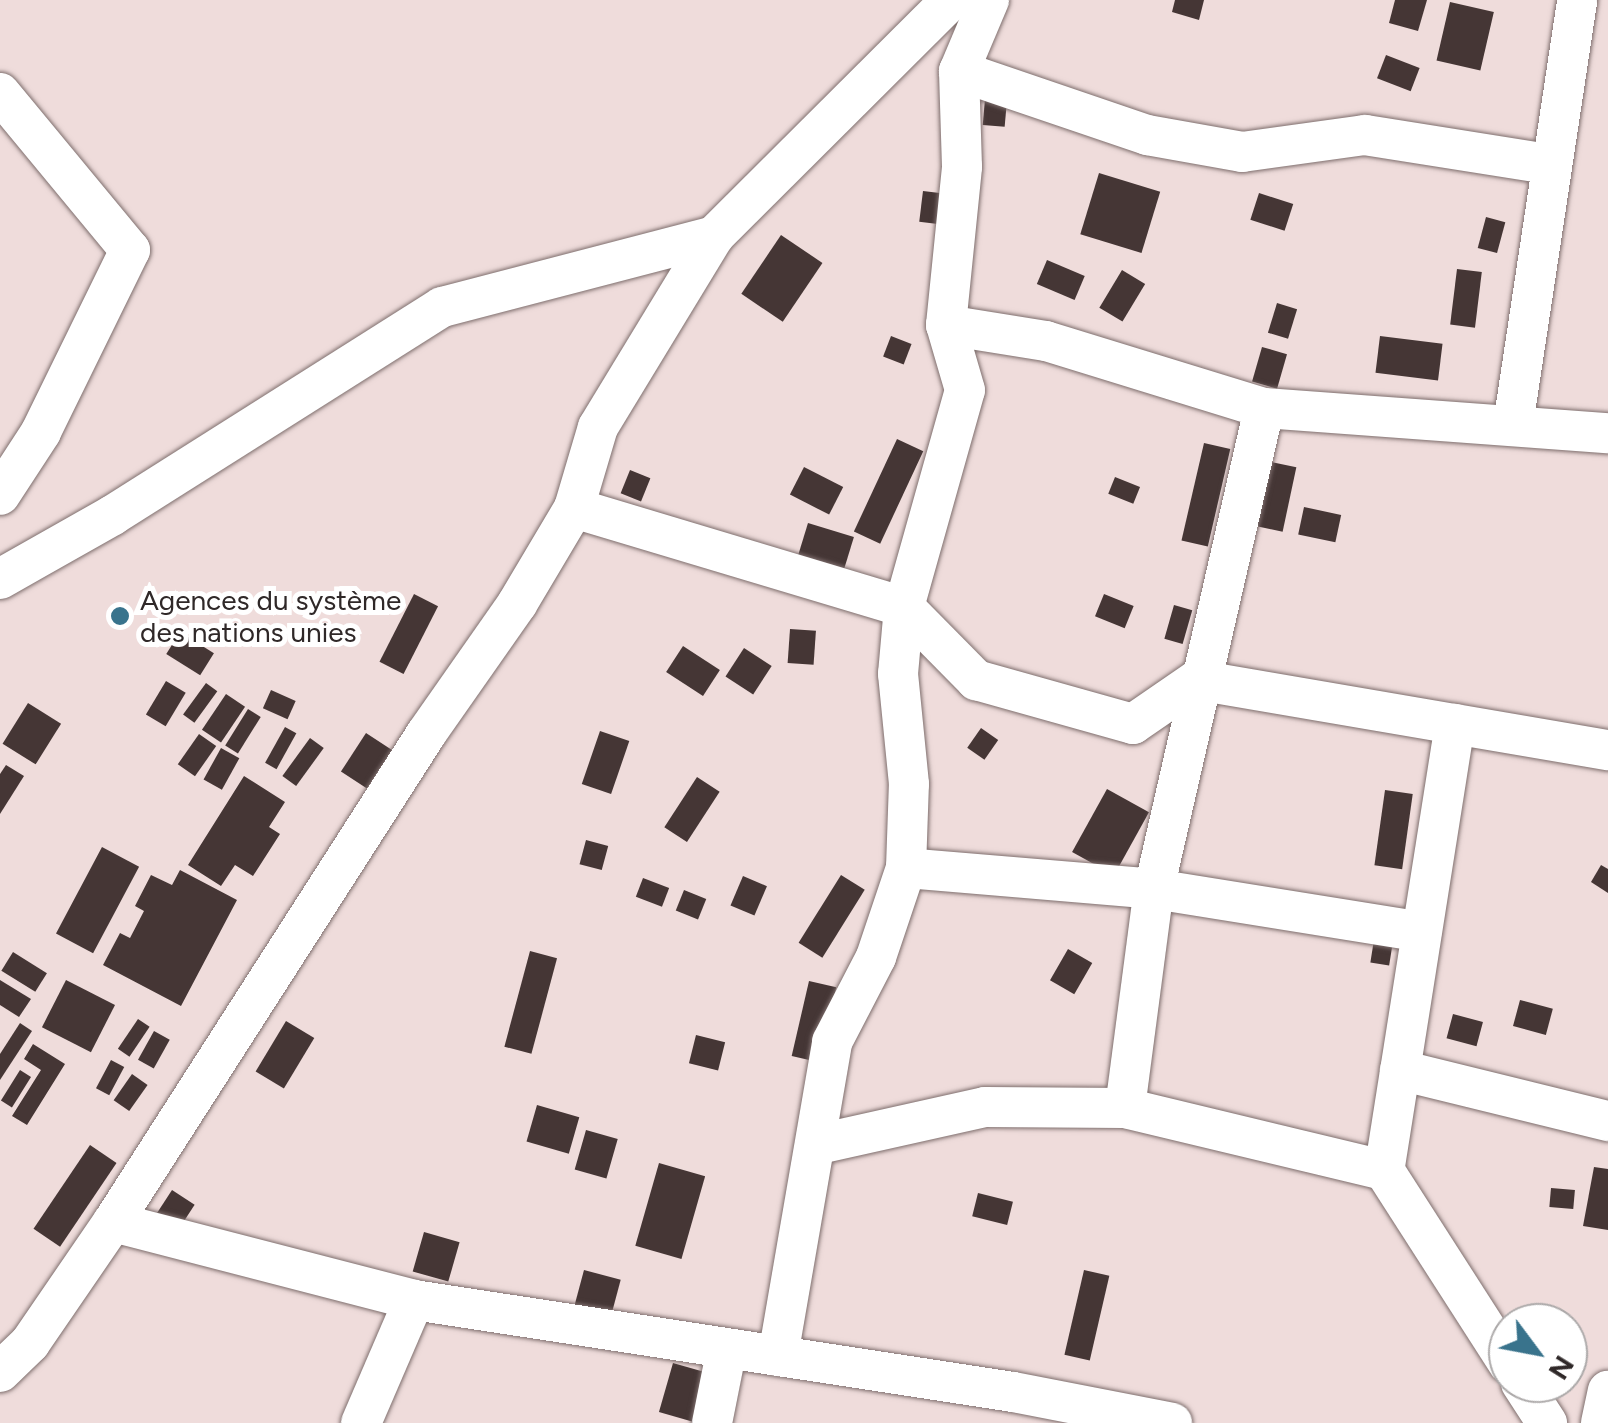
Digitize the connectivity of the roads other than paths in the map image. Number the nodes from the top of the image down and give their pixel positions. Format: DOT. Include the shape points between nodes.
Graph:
graph roads {
  1 [pos="951,0"];
  2 [pos="989,0"];
  3 [pos="1577,0"];
  4 [pos="959,71"];
  5 [pos="0,93"];
  6 [pos="1549,164"];
  7 [pos="714,236"];
  8 [pos="946,325"];
  9 [pos="1264,408"];
  10 [pos="1513,424"];
  11 [pos="1608,434"];
  12 [pos="0,496"];
  13 [pos="574,508"];
  14 [pos="0,579"];
  15 [pos="904,607"];
  16 [pos="1197,680"];
  17 [pos="1454,724"];
  18 [pos="1608,750"];
  19 [pos="906,868"];
  20 [pos="1154,888"];
  21 [pos="1422,932"];
  22 [pos="1400,1070"];
  23 [pos="1125,1108"];
  24 [pos="1608,1121"];
  25 [pos="819,1144"];
  26 [pos="1384,1170"];
  27 [pos="114,1222"];
  28 [pos="414,1300"];
  29 [pos="1488,1332"];
  30 [pos="728,1348"];
  31 [pos="778,1356"];
  32 [pos="0,1372"];
  33 [pos="1608,1391"];
  34 [pos="361,1423"];
  35 [pos="712,1423"];
  36 [pos="1172,1423"];
  37 [pos="1601,1423"];
  1 -- 7 [label="street"];
  2 -- 4 [label="street"];
  3 -- 6 [label="street"];
  4 -- 6 [label="street" via="1147,136 1242,152 1365,135"];
  4 -- 8 [label="street" via="962,167"];
  5 -- 12 [label="street" via="130,250 41,432"];
  6 -- 10 [label="street"];
  7 -- 13 [label="street" via="598,427"];
  7 -- 14 [label="street" via="442,307 113,516"];
  8 -- 9 [label="street" via="1046,340"];
  8 -- 15 [label="street" via="965,390"];
  9 -- 10 [label="street"];
  9 -- 16 [label="street"];
  10 -- 11 [label="street"];
  13 -- 15 [label="street"];
  13 -- 27 [label="street"];
  15 -- 16 [label="street" via="976,680 1134,724"];
  15 -- 19 [label="street" via="898,674 910,784"];
  16 -- 17 [label="street"];
  16 -- 20 [label="street"];
  17 -- 18 [label="street"];
  17 -- 21 [label="street"];
  19 -- 20 [label="street"];
  19 -- 25 [label="street" via="876,957 832,1042"];
  20 -- 21 [label="street"];
  20 -- 23 [label="street"];
  21 -- 22 [label="street"];
  22 -- 24 [label="street"];
  22 -- 26 [label="street"];
  23 -- 25 [label="street" via="985,1107"];
  23 -- 26 [label="street"];
  25 -- 31 [label="street"];
  26 -- 29 [label="street"];
  27 -- 28 [label="street"];
  27 -- 32 [label="street" via="30,1343"];
  28 -- 30 [label="street"];
  28 -- 34 [label="street"];
  30 -- 31 [label="street"];
  30 -- 35 [label="street"];
  31 -- 36 [label="street"];
  33 -- 37 [label="street"];
}
